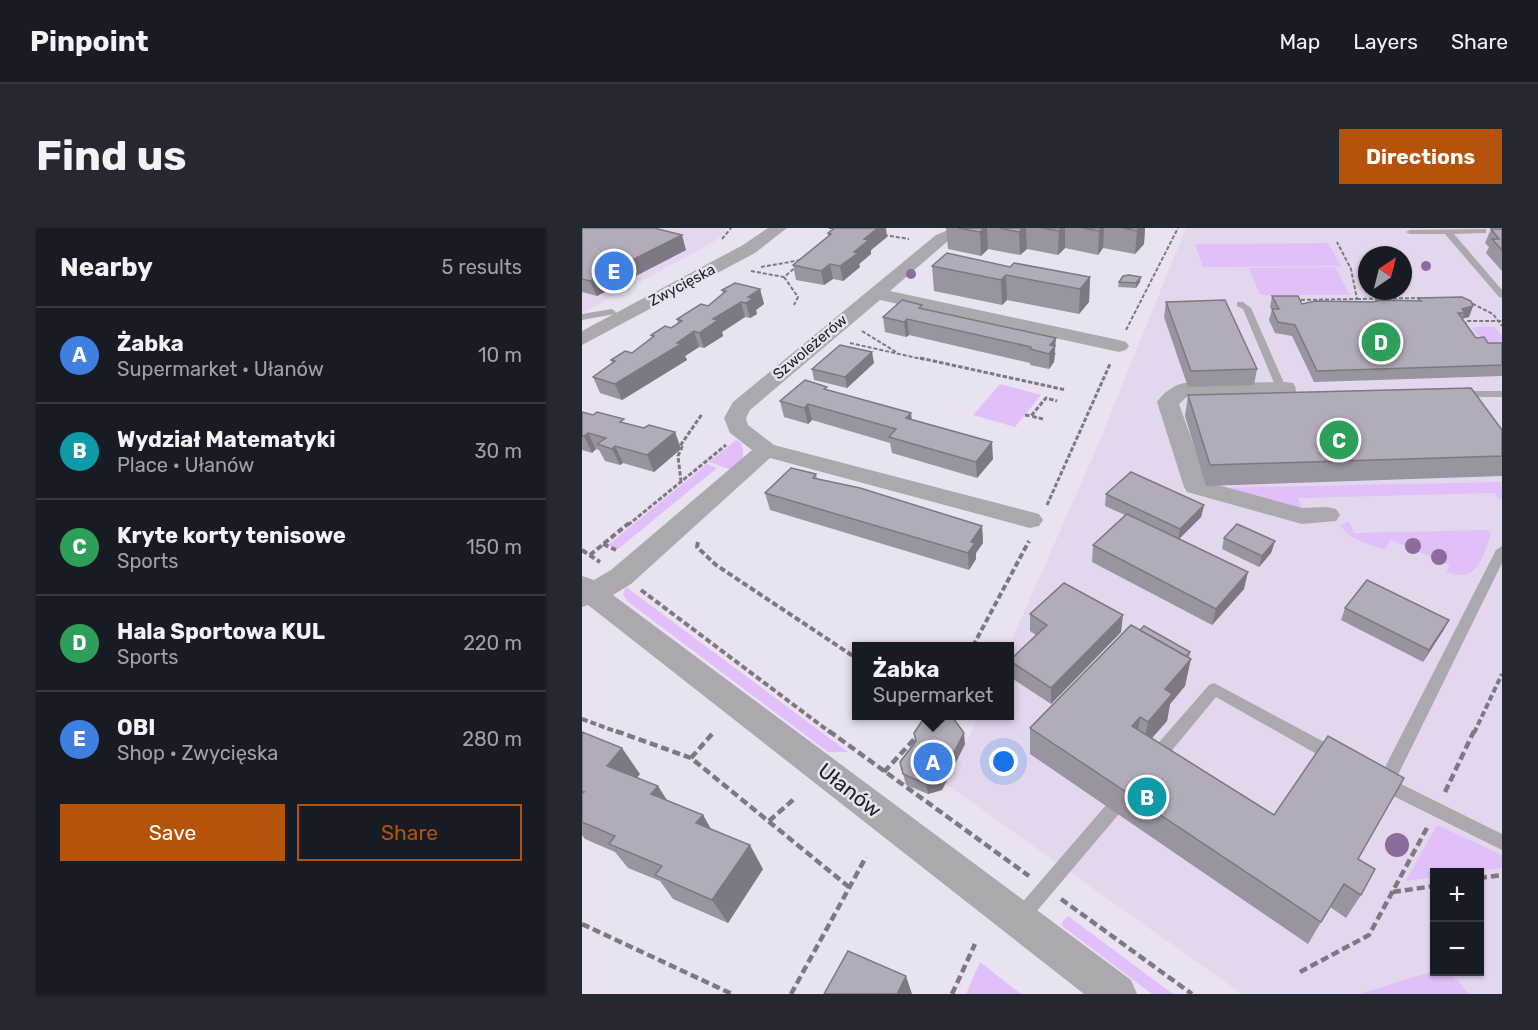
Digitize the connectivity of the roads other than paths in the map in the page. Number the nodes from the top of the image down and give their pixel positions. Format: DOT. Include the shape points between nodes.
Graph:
graph roads {
  1 [pos="752,228"];
  2 [pos="779,228"];
  3 [pos="1001,230"];
  4 [pos="1483,231"];
  5 [pos="1410,232"];
  6 [pos="1448,232"];
  7 [pos="874,293"];
  8 [pos="1502,295"];
  9 [pos="1240,304"];
  10 [pos="612,312"];
  11 [pos="582,317"];
  12 [pos="582,328"];
  13 [pos="582,339"];
  14 [pos="1119,346"];
  15 [pos="1293,391"];
  16 [pos="1502,393"];
  17 [pos="1445,394"];
  18 [pos="766,450"];
  19 [pos="1327,515"];
  20 [pos="1035,523"];
  21 [pos="1502,550"];
  22 [pos="1496,572"];
  23 [pos="586,583"];
  24 [pos="1345,762"];
  25 [pos="1149,765"];
  26 [pos="1365,773"];
  27 [pos="1385,784"];
  28 [pos="1113,809"];
  29 [pos="1502,843"];
  30 [pos="1019,919"];
  31 [pos="1117,994"];
  1 -- 10 [label="street, Zwycięska" via="732,245"];
  2 -- 13 [label="street, Zwycięska" via="749,249"];
  3 -- 7 [label="street, Szwoleżerów" via="957,232 942,237"];
  4 -- 6 [label="lane"];
  5 -- 6 [label="lane"];
  6 -- 8 [label="lane"];
  7 -- 14 [label="street"];
  7 -- 18 [label="street, Szwoleżerów" via="741,407 735,423"];
  9 -- 15 [label="lane" via="1247,308 1280,385"];
  10 -- 11 [label="lane"];
  10 -- 12 [label="street, Zwycięska"];
  15 -- 19 [label="street" via="1184,389 1168,402 1196,486 1302,516"];
  16 -- 17 [label="lane"];
  18 -- 20 [label="street"];
  18 -- 23 [label="street" via="621,577"];
  21 -- 22 [label="lane"];
  22 -- 27 [label="lane"];
  23 -- 30 [label="street, Ułanów"];
  24 -- 25 [label="lane" via="1214,689"];
  26 -- 27 [label="lane"];
  27 -- 29 [label="lane"];
  28 -- 30 [label="lane"];
  30 -- 31 [label="street, Ułanów"];
}
